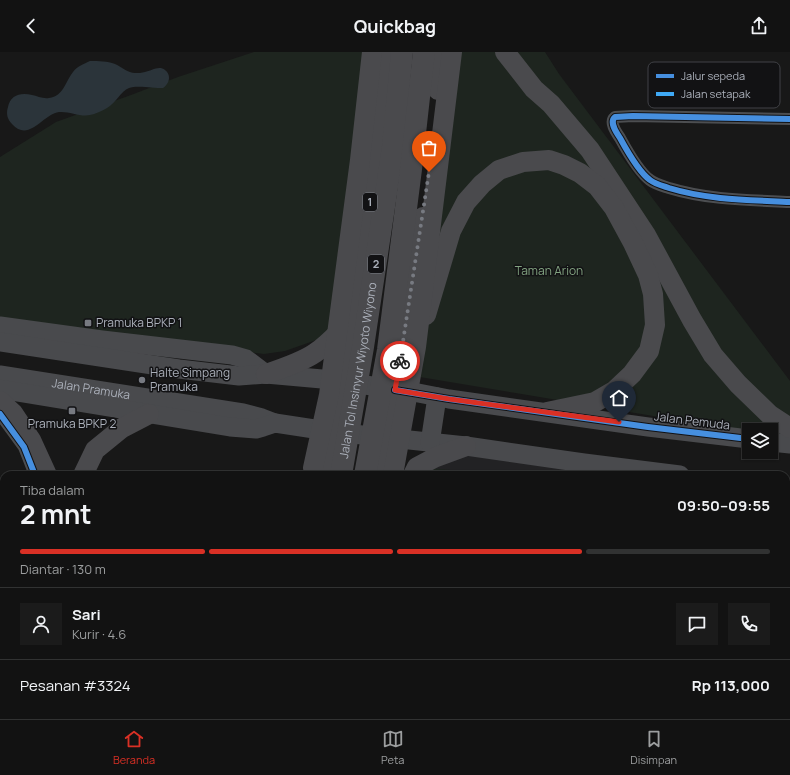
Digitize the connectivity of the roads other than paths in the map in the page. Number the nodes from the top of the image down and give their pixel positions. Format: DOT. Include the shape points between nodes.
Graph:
graph roads {
  1 [pos="372,52"];
  2 [pos="387,52"];
  3 [pos="402,52"];
  4 [pos="424,52"];
  5 [pos="442,52"];
  6 [pos="452,52"];
  7 [pos="505,52"];
  8 [pos="519,52"];
  9 [pos="550,104"];
  10 [pos="790,119"];
  11 [pos="790,202"];
  12 [pos="354,317"];
  13 [pos="0,326"];
  14 [pos="0,342"];
  15 [pos="416,347"];
  16 [pos="266,374"];
  17 [pos="0,375"];
  18 [pos="342,382"];
  19 [pos="0,389"];
  20 [pos="395,390"];
  21 [pos="437,397"];
  22 [pos="0,401"];
  23 [pos="547,412"];
  24 [pos="0,414"];
  25 [pos="148,414"];
  26 [pos="275,423"];
  27 [pos="790,428"];
  28 [pos="334,432"];
  29 [pos="386,438"];
  30 [pos="742,438"];
  31 [pos="430,443"];
  32 [pos="778,443"];
  33 [pos="790,444"];
  34 [pos="466,446"];
  35 [pos="33,471"];
  36 [pos="45,471"];
  37 [pos="85,471"];
  38 [pos="316,471"];
  39 [pos="317,471"];
  40 [pos="342,471"];
  41 [pos="366,471"];
  42 [pos="380,471"];
  43 [pos="394,471"];
  44 [pos="415,471"];
  45 [pos="648,471"];
  1 -- 38 [label="highway, bridge" via="329,394"];
  2 -- 12 [label="highway, 1" via="376,161"];
  3 -- 40 [label="highway, Jalan Tol Insinyur Wiyoto Wiyono / 2, bridge" via="392,155"];
  4 -- 41 [label="highway, Jalan Tol Insinyur Wiyoto Wiyono / 2, bridge" via="388,350"];
  5 -- 20 [label="highway" via="428,187"];
  6 -- 15 [label="highway, bridge"];
  7 -- 9 [label="highway" via="534,89"];
  8 -- 9 [label="highway" via="542,84"];
  9 -- 27 [label="highway" via="590,150 646,235 713,355 770,415"];
  10 -- 11 [label="street" via="632,116 616,117 612,121 629,154 643,174 654,183 706,196"];
  12 -- 16 [label="highway" via="314,354"];
  12 -- 18 [label="highway, 1"];
  13 -- 16 [label="main road" via="232,355 246,359"];
  14 -- 16 [label="main road" via="179,369 239,376"];
  15 -- 23 [label="highway, bridge" via="451,231 466,202 499,170 523,162 549,160 564,165 597,186 614,208 648,275 653,294 654,325 649,351 632,374 614,391 595,402"];
  15 -- 43 [label="highway, bridge"];
  16 -- 18 [label="main road"];
  17 -- 26 [label="main road, Jalan Pramuka" via="244,413"];
  18 -- 20 [label="main road"];
  18 -- 28 [label="highway, 1"];
  19 -- 25 [label="main road, Jalan Pramuka"];
  20 -- 21 [label="main road, Jalan Pemuda"];
  20 -- 29 [label="highway"];
  21 -- 23 [label="main road, Jalan Pemuda"];
  21 -- 31 [label="main road"];
  22 -- 36 [label="highway" via="13,413 31,440"];
  23 -- 30 [label="main road, Jalan Pemuda"];
  24 -- 35 [label="street" via="24,447"];
  25 -- 26 [label="main road, Jalan Pramuka" via="256,429"];
  25 -- 37 [label="highway" via="123,428 95,450"];
  26 -- 28 [label="main road, Jalan Pramuka"];
  28 -- 29 [label="main road, Jalan Pramuka"];
  28 -- 39 [label="highway, 1"];
  29 -- 31 [label="main road"];
  29 -- 42 [label="highway"];
  31 -- 34 [label="main road"];
  32 -- 33 [label="main road"];
  34 -- 44 [label="highway" via="436,457 417,467"];
  34 -- 45 [label="main road"];
}
